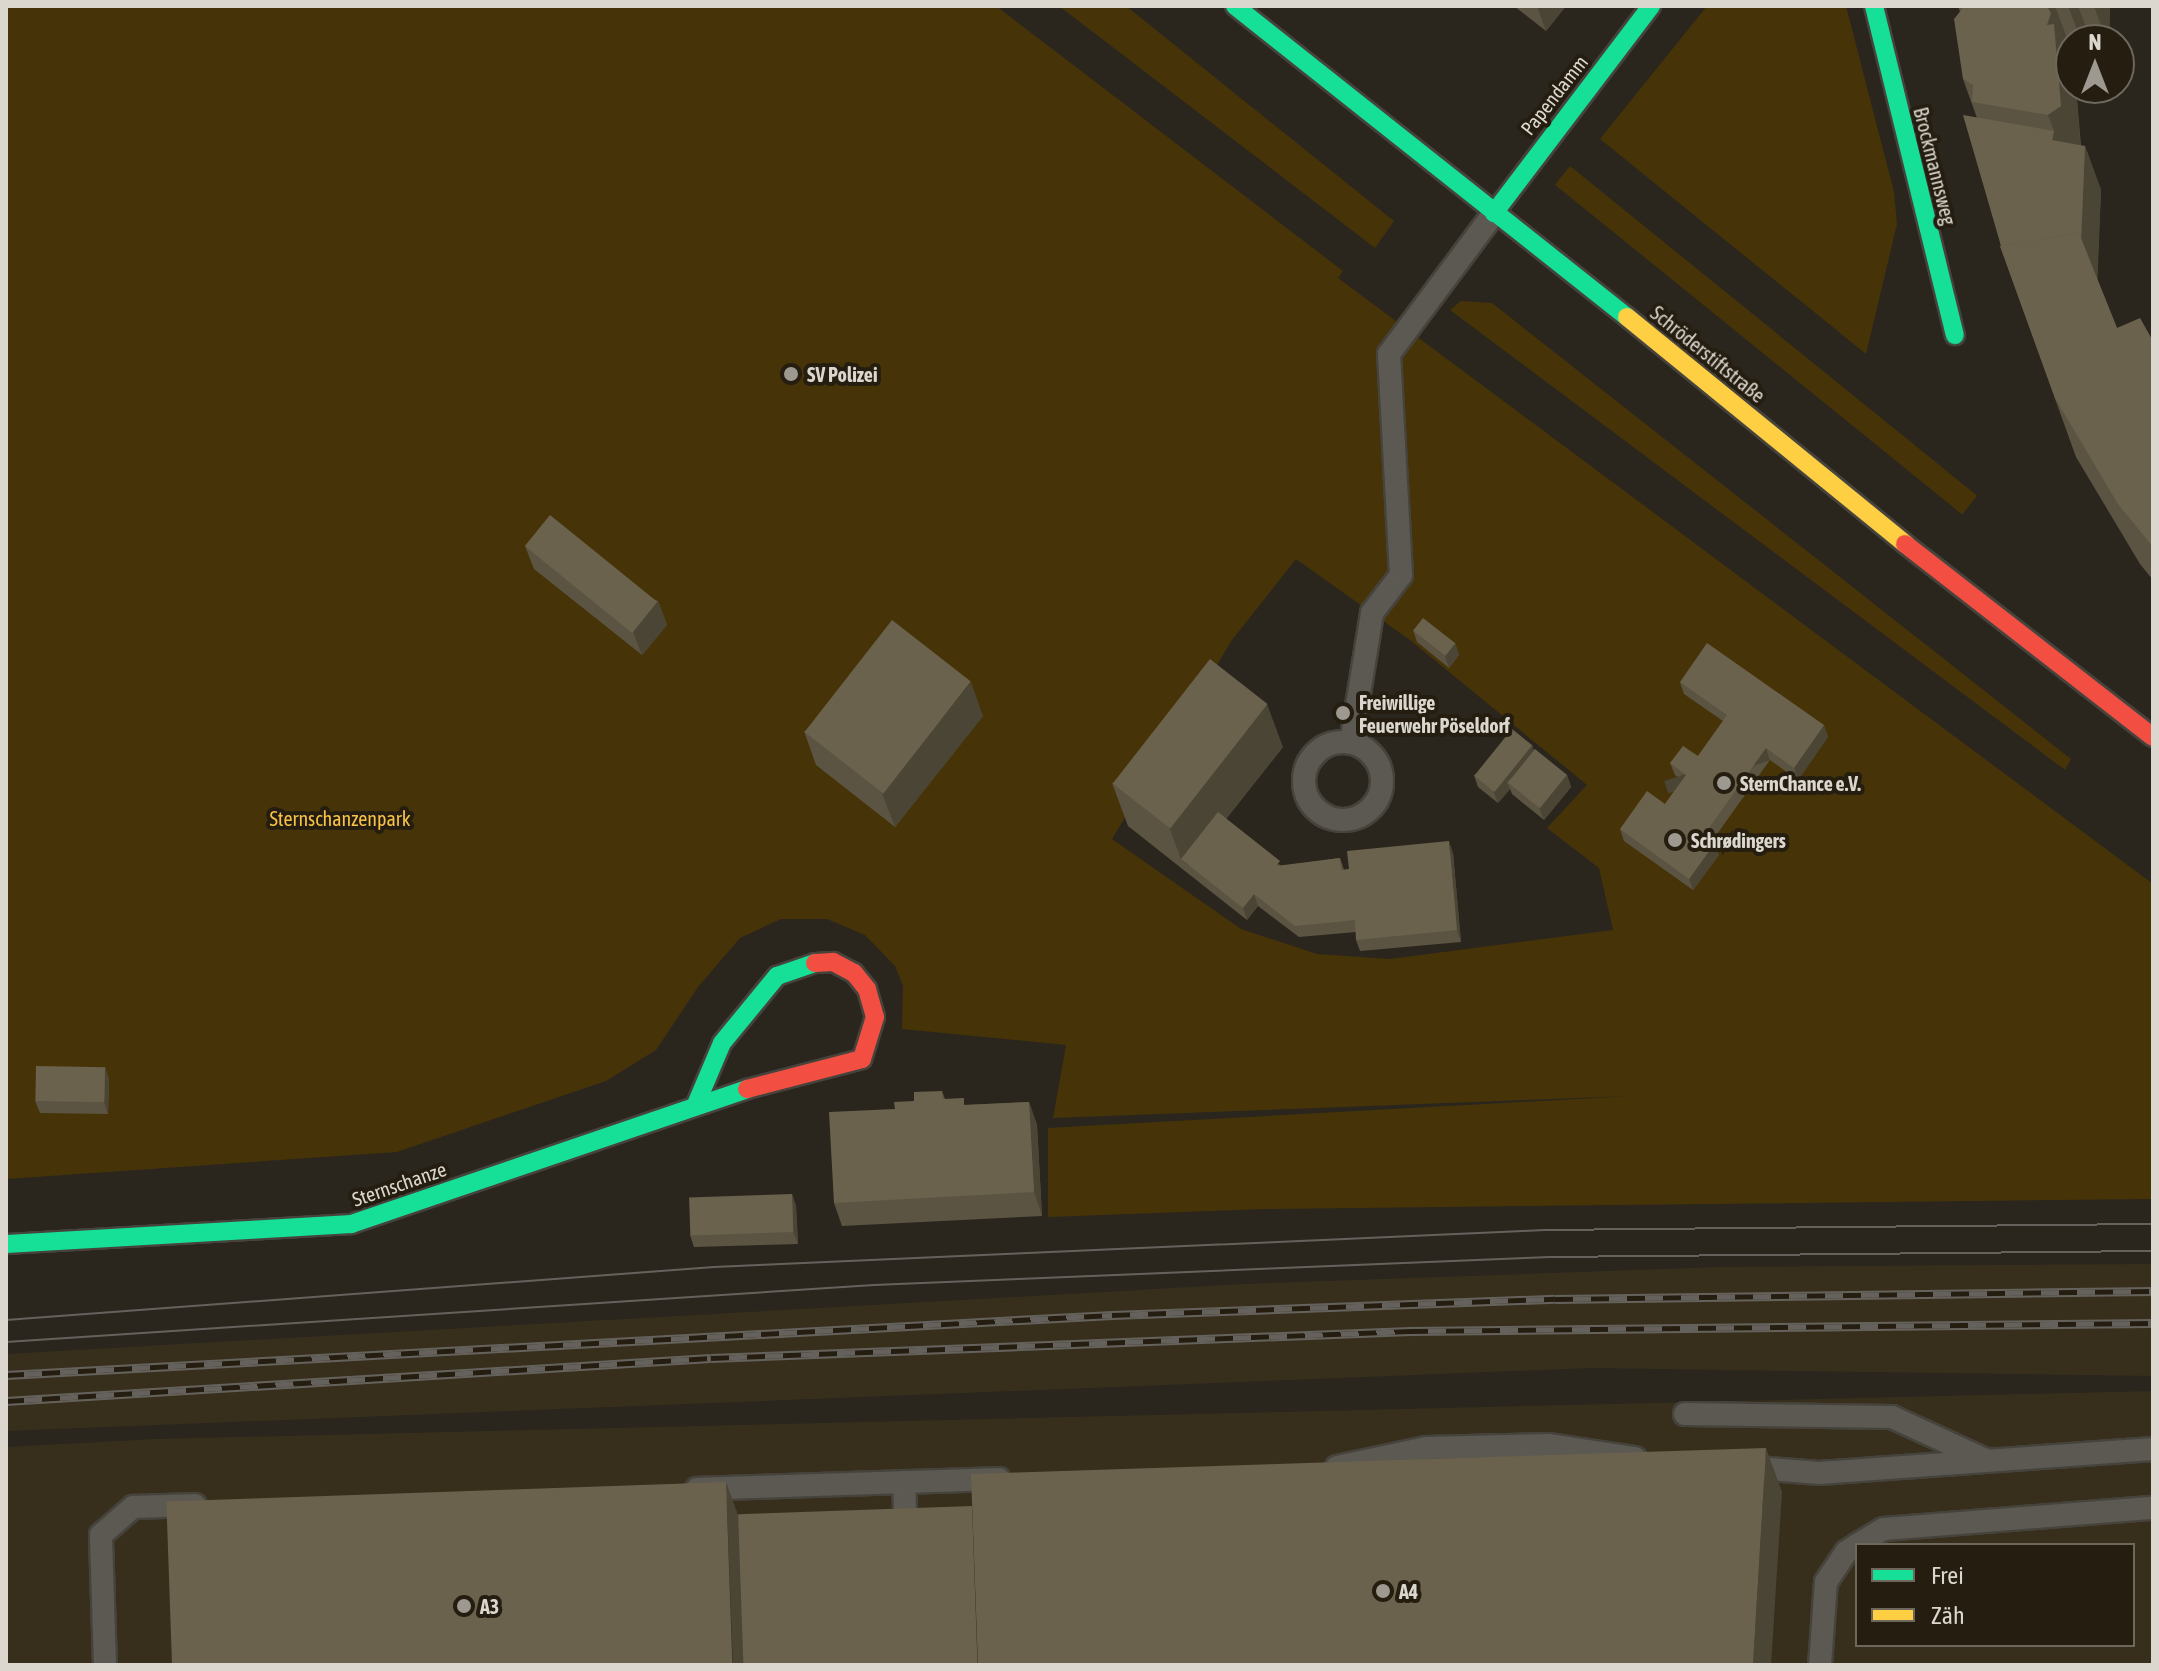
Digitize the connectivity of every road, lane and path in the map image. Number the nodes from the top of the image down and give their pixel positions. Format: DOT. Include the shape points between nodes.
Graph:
graph roads {
  1 [pos="1235,6"];
  2 [pos="1651,6"];
  3 [pos="1874,6"];
  4 [pos="1494,213"];
  5 [pos="1955,335"];
  6 [pos="2153,737"];
  7 [pos="1351,743"];
  8 [pos="697,1102"];
  9 [pos="6,1244"];
  10 [pos="1685,1414"];
  11 [pos="1491,1446"];
  12 [pos="2153,1449"];
  13 [pos="1653,1460"];
  14 [pos="1987,1460"];
  15 [pos="1728,1466"];
  16 [pos="1313,1470"];
  17 [pos="1491,1477"];
  18 [pos="1030,1478"];
  19 [pos="904,1482"];
  20 [pos="668,1490"];
  21 [pos="212,1505"];
  22 [pos="2153,1508"];
  23 [pos="1860,1543"];
  24 [pos="1855,1546"];
  25 [pos="907,1558"];
  26 [pos="105,1665"];
  27 [pos="1820,1665"];
  1 -- 4 [label="street, Schröderstiftstraße"];
  2 -- 4 [label="street, Papendamm"];
  3 -- 5 [label="street, Brockmannsweg"];
  4 -- 6 [label="street, Schröderstiftstraße" via="1969,597"];
  4 -- 7 [label="lane" via="1389,354 1401,575 1372,613"];
  8 -- 8 [label="street, Sternschanze" via="862,1059 875,1017 867,989 854,973 833,962 803,963 777,976 722,1043"];
  8 -- 9 [label="street, Sternschanze" via="351,1224"];
  10 -- 14 [label="lane" via="1892,1417"];
  11 -- 13 [label="lane" via="1548,1445"];
  11 -- 16 [label="lane" via="1426,1448"];
  11 -- 17 [label="lane"];
  12 -- 14 [label="lane"];
  14 -- 15 [label="lane" via="1819,1473"];
  18 -- 19 [label="lane"];
  19 -- 20 [label="lane"];
  19 -- 25 [label="lane"];
  21 -- 26 [label="lane" via="133,1507 101,1535"];
  22 -- 23 [label="lane" via="1884,1529"];
  24 -- 27 [label="lane" via="1826,1582"];
}
